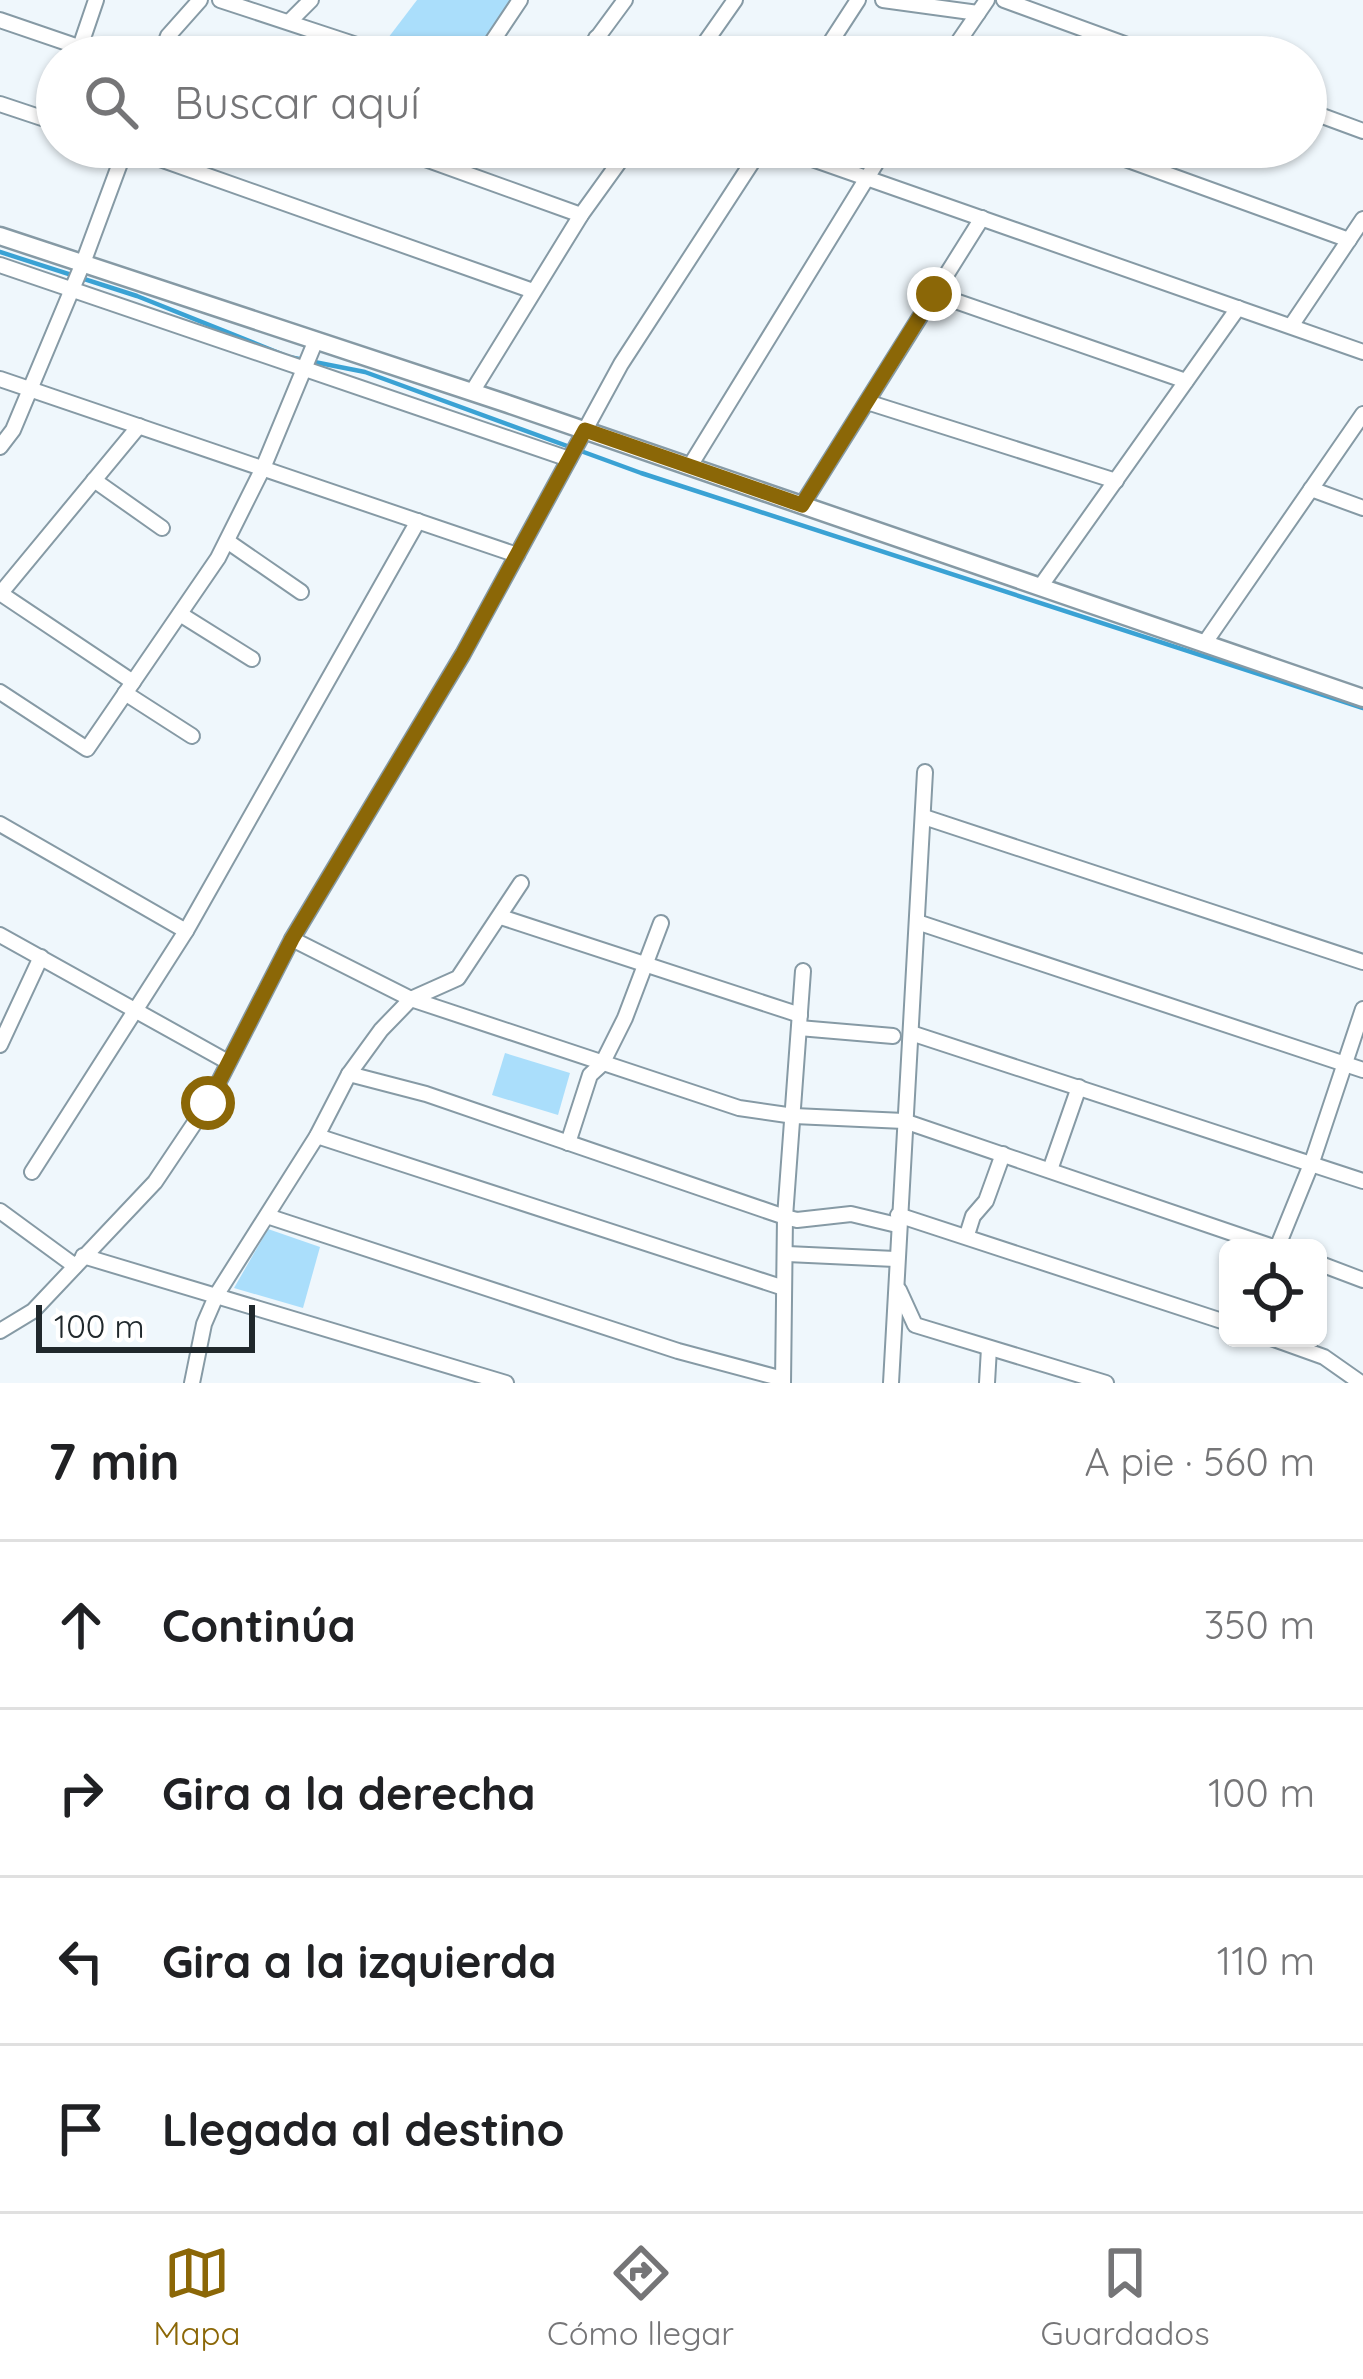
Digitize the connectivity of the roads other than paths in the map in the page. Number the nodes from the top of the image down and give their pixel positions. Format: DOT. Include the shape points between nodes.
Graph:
graph roads {
  1 [pos="96,0"];
  2 [pos="200,0"];
  3 [pos="220,0"];
  4 [pos="311,0"];
  5 [pos="520,0"];
  6 [pos="625,0"];
  7 [pos="735,0"];
  8 [pos="858,0"];
  9 [pos="883,0"];
  10 [pos="1004,0"];
  11 [pos="982,6"];
  12 [pos="0,20"];
  13 [pos="289,22"];
  14 [pos="47,36"];
  15 [pos="84,36"];
  16 [pos="168,36"];
  17 [pos="331,36"];
  18 [pos="496,36"];
  19 [pos="598,36"];
  20 [pos="709,36"];
  21 [pos="835,36"];
  22 [pos="962,36"];
  23 [pos="1103,36"];
  24 [pos="0,104"];
  25 [pos="36,116"];
  26 [pos="1327,118"];
  27 [pos="1363,131"];
  28 [pos="118,168"];
  29 [pos="185,168"];
  30 [pos="450,168"];
  31 [pos="615,168"];
  32 [pos="743,168"];
  33 [pos="839,168"];
  34 [pos="871,168"];
  35 [pos="1150,168"];
  36 [pos="865,177"];
  37 [pos="581,215"];
  38 [pos="982,218"];
  39 [pos="1363,219"];
  40 [pos="0,236"];
  41 [pos="1349,240"];
  42 [pos="83,263"];
  43 [pos="0,265"];
  44 [pos="73,288"];
  45 [pos="533,291"];
  46 [pos="934,294"];
  47 [pos="1238,308"];
  48 [pos="1291,326"];
  49 [pos="316,340"];
  50 [pos="1363,352"];
  51 [pos="305,368"];
  52 [pos="0,379"];
  53 [pos="1186,381"];
  54 [pos="30,389"];
  55 [pos="472,392"];
  56 [pos="867,402"];
  57 [pos="1361,420"];
  58 [pos="139,426"];
  59 [pos="585,430"];
  60 [pos="0,447"];
  61 [pos="569,459"];
  62 [pos="690,466"];
  63 [pos="263,468"];
  64 [pos="94,480"];
  65 [pos="1115,481"];
  66 [pos="1311,489"];
  67 [pos="802,505"];
  68 [pos="1363,508"];
  69 [pos="418,521"];
  70 [pos="162,528"];
  71 [pos="226,541"];
  72 [pos="517,555"];
  73 [pos="1040,587"];
  74 [pos="301,592"];
  75 [pos="0,594"];
  76 [pos="180,614"];
  77 [pos="1204,644"];
  78 [pos="252,659"];
  79 [pos="129,687"];
  80 [pos="0,692"];
  81 [pos="1363,698"];
  82 [pos="192,736"];
  83 [pos="925,772"];
  84 [pos="924,817"];
  85 [pos="0,824"];
  86 [pos="521,884"];
  87 [pos="501,917"];
  88 [pos="661,923"];
  89 [pos="920,923"];
  90 [pos="186,931"];
  91 [pos="0,935"];
  92 [pos="292,939"];
  93 [pos="41,957"];
  94 [pos="1363,962"];
  95 [pos="645,966"];
  96 [pos="803,971"];
  97 [pos="411,999"];
  98 [pos="138,1009"];
  99 [pos="1363,1009"];
  100 [pos="800,1021"];
  101 [pos="911,1033"];
  102 [pos="893,1036"];
  103 [pos="0,1045"];
  104 [pos="228,1062"];
  105 [pos="602,1064"];
  106 [pos="1346,1064"];
  107 [pos="1363,1070"];
  108 [pos="349,1073"];
  109 [pos="1079,1087"];
  110 [pos="794,1116"];
  111 [pos="904,1121"];
  112 [pos="317,1136"];
  113 [pos="568,1143"];
  114 [pos="1003,1154"];
  115 [pos="1312,1162"];
  116 [pos="1050,1170"];
  117 [pos="32,1172"];
  118 [pos="1363,1181"];
  119 [pos="0,1211"];
  120 [pos="267,1216"];
  121 [pos="785,1217"];
  122 [pos="897,1220"];
  123 [pos="967,1235"];
  124 [pos="1250,1239"];
  125 [pos="1280,1239"];
  126 [pos="787,1255"];
  127 [pos="895,1259"];
  128 [pos="79,1261"];
  129 [pos="1327,1266"];
  130 [pos="895,1280"];
  131 [pos="1363,1280"];
  132 [pos="784,1288"];
  133 [pos="218,1294"];
  134 [pos="1219,1320"];
  135 [pos="0,1330"];
  136 [pos="1296,1347"];
  137 [pos="988,1348"];
  138 [pos="783,1381"];
  139 [pos="1090,1381"];
  140 [pos="192,1383"];
  141 [pos="506,1383"];
  142 [pos="890,1383"];
  143 [pos="986,1383"];
  144 [pos="1106,1383"];
  145 [pos="1361,1383"];
  1 -- 15 [label="street"];
  2 -- 16 [label="street"];
  3 -- 13 [label="street"];
  4 -- 13 [label="street"];
  5 -- 18 [label="street"];
  6 -- 19 [label="street"];
  7 -- 20 [label="street"];
  8 -- 21 [label="street"];
  9 -- 11 [label="street"];
  10 -- 23 [label="street"];
  11 -- 22 [label="street"];
  12 -- 14 [label="street"];
  13 -- 17 [label="street"];
  24 -- 25 [label="street"];
  26 -- 27 [label="street"];
  28 -- 42 [label="street"];
  29 -- 45 [label="street"];
  30 -- 37 [label="street"];
  31 -- 37 [label="street"];
  32 -- 59 [label="street"];
  33 -- 36 [label="street"];
  34 -- 36 [label="street"];
  35 -- 41 [label="street"];
  36 -- 38 [label="street"];
  36 -- 62 [label="street"];
  37 -- 45 [label="street"];
  38 -- 46 [label="street"];
  38 -- 47 [label="street"];
  39 -- 41 [label="street"];
  40 -- 42 [label="street"];
  41 -- 48 [label="street"];
  42 -- 44 [label="street"];
  42 -- 49 [label="street"];
  43 -- 44 [label="street"];
  44 -- 51 [label="street"];
  44 -- 54 [label="street"];
  45 -- 55 [label="street"];
  46 -- 53 [label="street"];
  46 -- 56 [label="street"];
  47 -- 48 [label="street"];
  47 -- 53 [label="street"];
  48 -- 50 [label="street"];
  49 -- 51 [label="street"];
  49 -- 55 [label="street"];
  51 -- 61 [label="street"];
  51 -- 63 [label="street"];
  52 -- 54 [label="street"];
  53 -- 65 [label="street"];
  54 -- 58 [label="street"];
  54 -- 60 [label="street"];
  55 -- 59 [label="street"];
  56 -- 65 [label="street"];
  56 -- 67 [label="street"];
  57 -- 66 [label="street"];
  58 -- 63 [label="street"];
  58 -- 64 [label="street"];
  59 -- 61 [label="street"];
  59 -- 62 [label="street"];
  61 -- 72 [label="street"];
  62 -- 67 [label="street"];
  63 -- 69 [label="street"];
  63 -- 71 [label="street"];
  64 -- 70 [label="street"];
  64 -- 75 [label="street"];
  65 -- 73 [label="street"];
  66 -- 68 [label="street"];
  66 -- 77 [label="street"];
  67 -- 73 [label="street"];
  69 -- 72 [label="street"];
  69 -- 90 [label="street"];
  71 -- 74 [label="street"];
  71 -- 76 [label="street"];
  72 -- 92 [label="street"];
  73 -- 77 [label="street"];
  75 -- 79 [label="street"];
  76 -- 78 [label="street"];
  76 -- 79 [label="street"];
  77 -- 81 [label="street"];
  79 -- 80 [label="street" via="87,749"];
  79 -- 82 [label="street"];
  83 -- 84 [label="street"];
  84 -- 89 [label="street"];
  84 -- 94 [label="street"];
  85 -- 90 [label="street"];
  86 -- 87 [label="street"];
  87 -- 95 [label="street"];
  87 -- 97 [label="street" via="458,978"];
  88 -- 95 [label="street"];
  89 -- 101 [label="street"];
  89 -- 106 [label="street"];
  90 -- 98 [label="street"];
  91 -- 93 [label="street"];
  92 -- 97 [label="street"];
  92 -- 104 [label="street"];
  93 -- 98 [label="street"];
  93 -- 103 [label="street"];
  95 -- 100 [label="street"];
  95 -- 105 [label="street"];
  96 -- 100 [label="street"];
  97 -- 105 [label="street"];
  97 -- 108 [label="street"];
  98 -- 104 [label="street"];
  98 -- 117 [label="street"];
  99 -- 106 [label="street"];
  100 -- 102 [label="street"];
  100 -- 110 [label="street"];
  101 -- 109 [label="street"];
  101 -- 111 [label="street"];
  104 -- 128 [label="street" via="154,1183"];
  105 -- 110 [label="street" via="739,1108"];
  105 -- 113 [label="street" via="590,1075"];
  106 -- 107 [label="street"];
  106 -- 115 [label="street"];
  108 -- 112 [label="street"];
  108 -- 113 [label="street"];
  109 -- 115 [label="street"];
  109 -- 116 [label="street"];
  110 -- 111 [label="street"];
  110 -- 121 [label="street"];
  111 -- 114 [label="street"];
  111 -- 122 [label="street"];
  112 -- 120 [label="street"];
  112 -- 132 [label="street"];
  113 -- 121 [label="street"];
  114 -- 116 [label="street"];
  114 -- 123 [label="street"];
  115 -- 118 [label="street"];
  115 -- 125 [label="street"];
  116 -- 124 [label="street"];
  119 -- 128 [label="street"];
  120 -- 133 [label="street"];
  120 -- 138 [label="street"];
  121 -- 122 [label="street"];
  121 -- 126 [label="street"];
  122 -- 123 [label="street"];
  122 -- 127 [label="street"];
  123 -- 134 [label="street"];
  126 -- 127 [label="street"];
  126 -- 132 [label="street"];
  127 -- 130 [label="street"];
  128 -- 133 [label="street"];
  128 -- 135 [label="street" via="32,1311"];
  129 -- 131 [label="street"];
  130 -- 137 [label="street" via="915,1325"];
  130 -- 142 [label="street"];
  132 -- 138 [label="street"];
  133 -- 140 [label="street"];
  133 -- 141 [label="street"];
  136 -- 145 [label="street"];
  137 -- 139 [label="street"];
  137 -- 143 [label="street"];
  139 -- 144 [label="street"];
}
